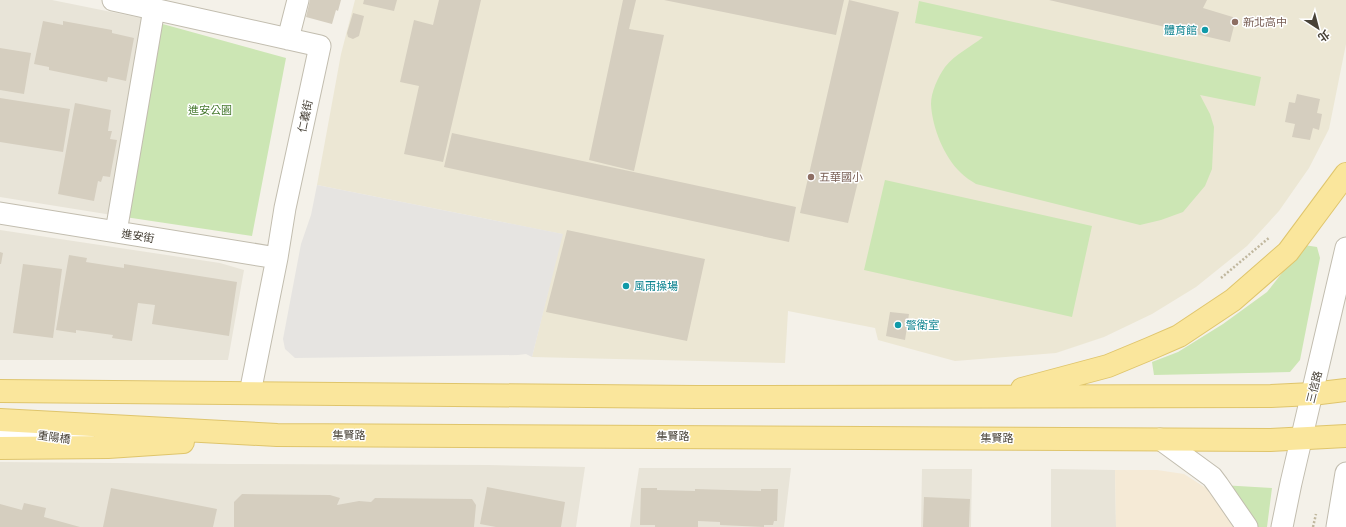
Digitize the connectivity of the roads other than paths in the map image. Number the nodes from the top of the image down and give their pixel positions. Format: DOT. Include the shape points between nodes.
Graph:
graph roads {
  1 [pos="113,0"];
  2 [pos="298,0"];
  3 [pos="179,7"];
  4 [pos="154,9"];
  5 [pos="288,39"];
  6 [pos="1346,174"];
  7 [pos="0,213"];
  8 [pos="116,232"];
  9 [pos="1346,248"];
  10 [pos="277,258"];
  11 [pos="0,390"];
  12 [pos="1346,390"];
  13 [pos="250,393"];
  14 [pos="1312,394"];
  15 [pos="993,397"];
  16 [pos="0,420"];
  17 [pos="0,434"];
  18 [pos="277,435"];
  19 [pos="1346,436"];
  20 [pos="1160,439"];
  21 [pos="1301,439"];
  22 [pos="108,447"];
  23 [pos="0,448"];
  24 [pos="1346,473"];
  25 [pos="1247,527"];
  26 [pos="1282,527"];
  27 [pos="1337,527"];
  1 -- 4 [label="street, 仁義街"];
  2 -- 5 [label="street"];
  3 -- 4 [label="street, 仁義街"];
  3 -- 5 [label="street, 仁義街"];
  4 -- 8 [label="street"];
  5 -- 10 [label="street, 仁義街" via="320,46 285,208"];
  6 -- 15 [label="main road" via="1288,252 1233,300 1179,336 1108,366"];
  7 -- 8 [label="street, 進安街"];
  8 -- 10 [label="street, 進安街"];
  9 -- 14 [label="street, 三信路"];
  10 -- 13 [label="street, 仁義街"];
  11 -- 13 [label="main road"];
  12 -- 14 [label="main road"];
  13 -- 15 [label="main road"];
  14 -- 15 [label="main road"];
  14 -- 21 [label="street, 三信路"];
  16 -- 18 [label="main road, 集賢路"];
  17 -- 22 [label="street, 重陽橋" via="48,434"];
  18 -- 20 [label="main road, 集賢路"];
  18 -- 22 [label="main road"];
  19 -- 21 [label="main road, 集賢路"];
  20 -- 21 [label="main road, 集賢路"];
  20 -- 25 [label="street" via="1212,477"];
  21 -- 26 [label="street, 三信路"];
  22 -- 23 [label="main road"];
  24 -- 27 [label="street"];
}
